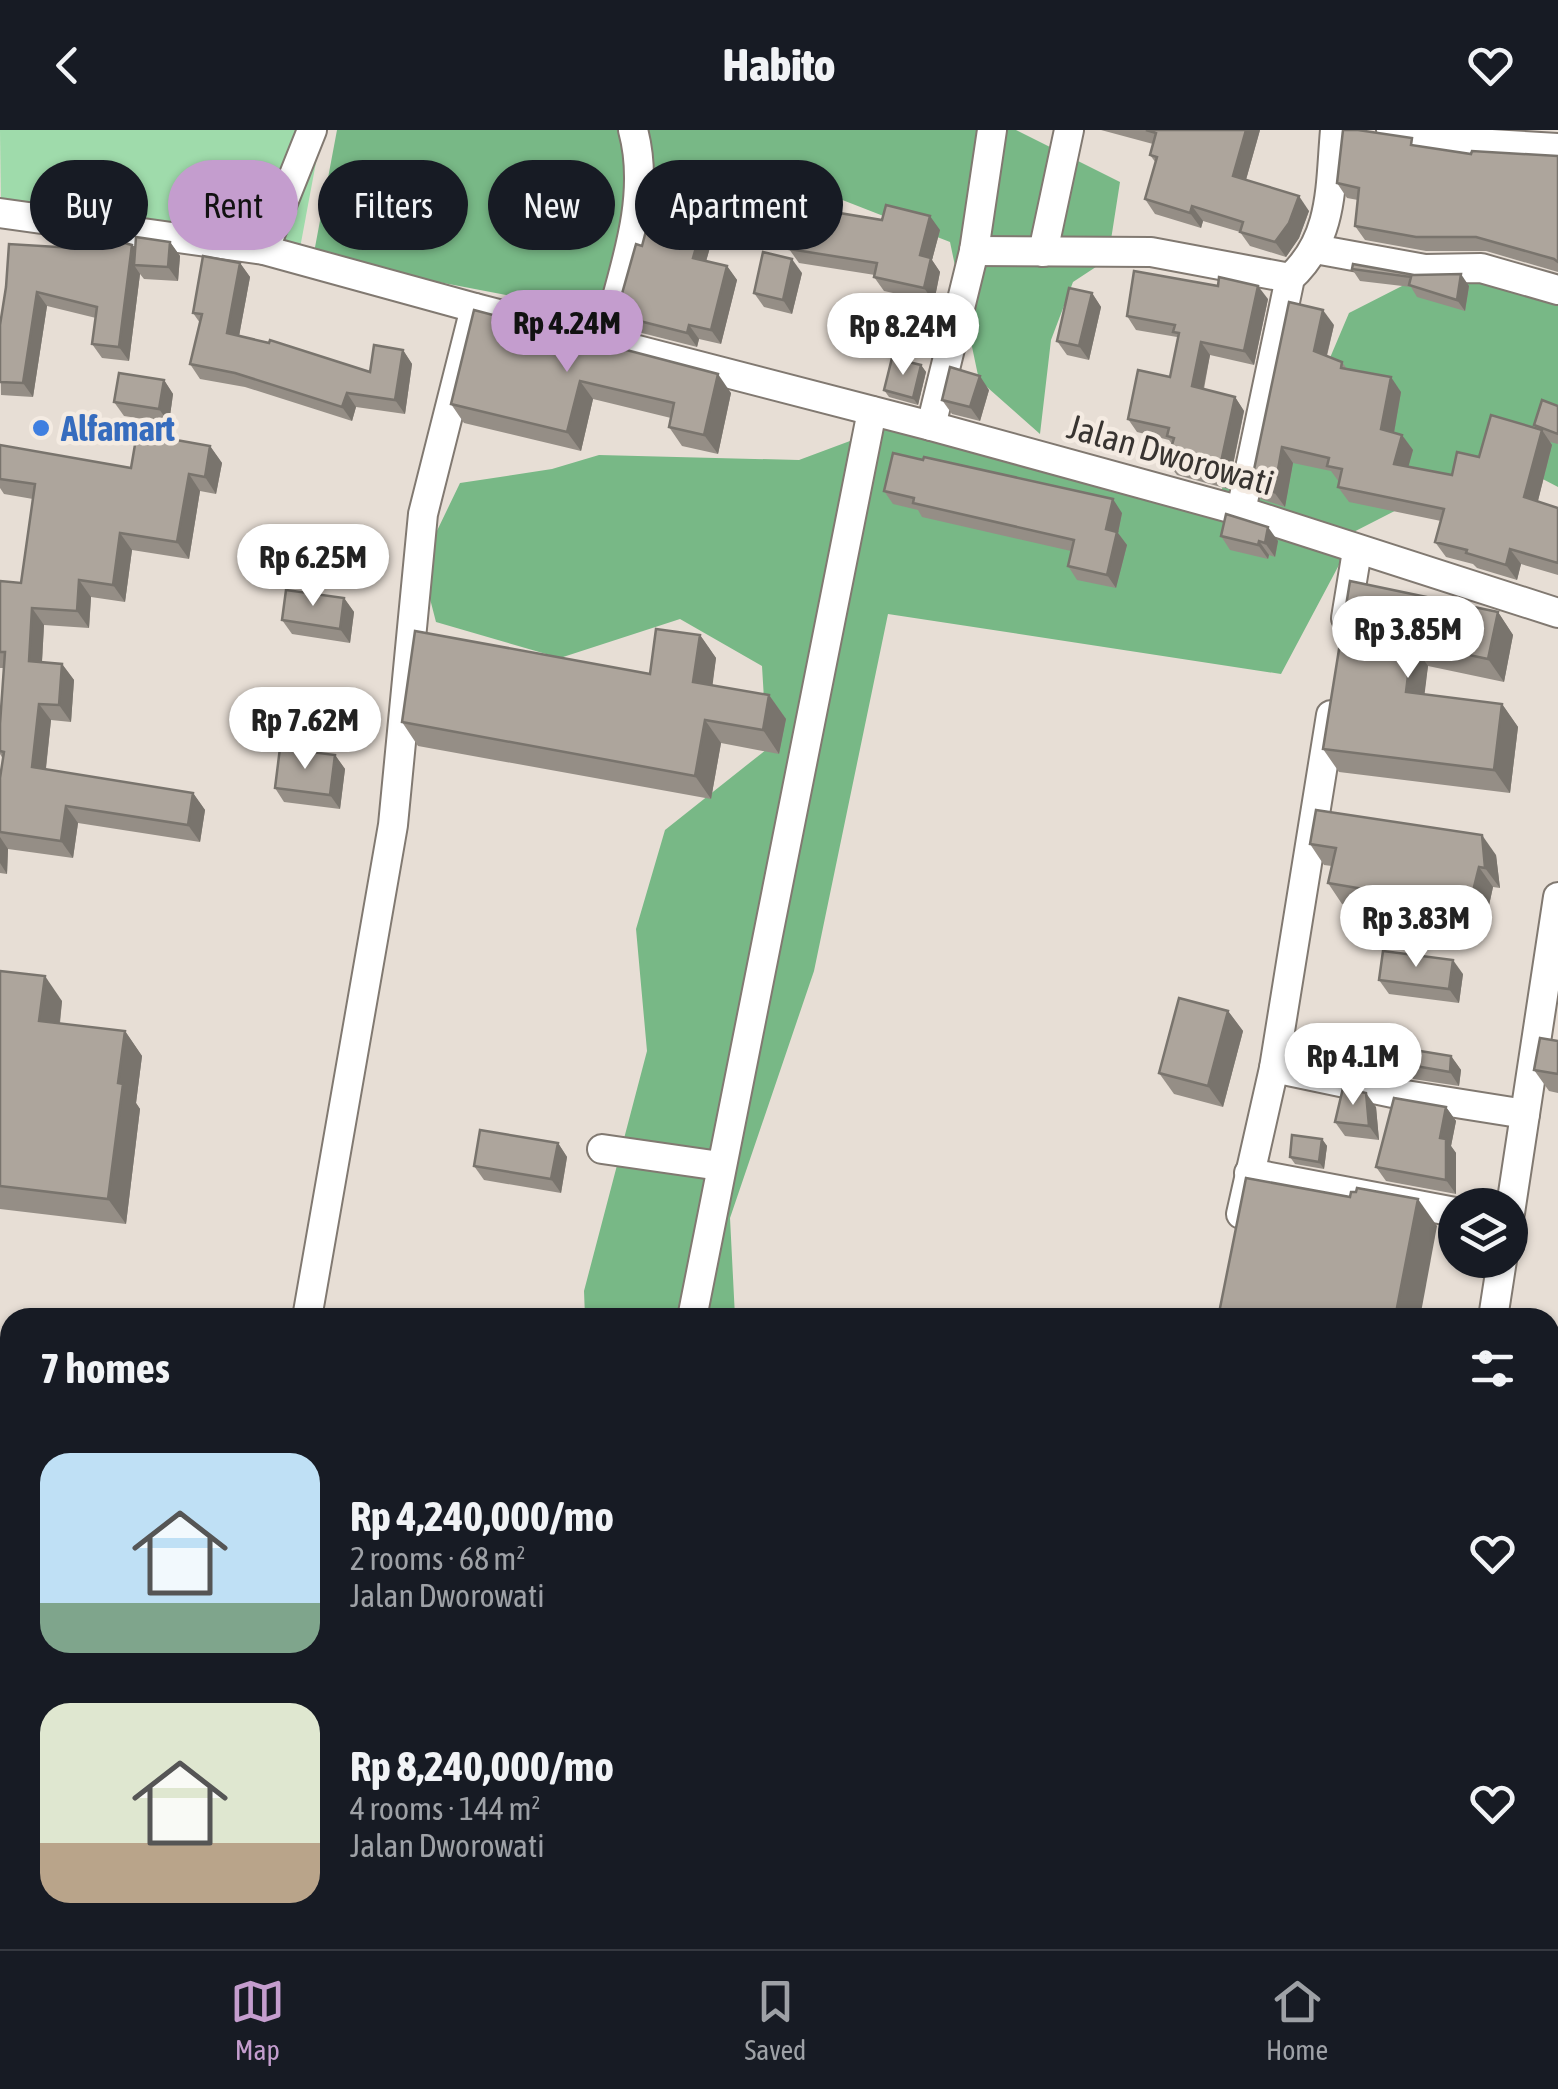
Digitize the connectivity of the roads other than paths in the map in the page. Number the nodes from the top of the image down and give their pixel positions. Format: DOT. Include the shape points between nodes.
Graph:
graph roads {
  1 [pos="312,130"];
  2 [pos="633,130"];
  3 [pos="992,130"];
  4 [pos="1069,130"];
  5 [pos="1335,130"];
  6 [pos="1391,130"];
  7 [pos="1557,144"];
  8 [pos="298,165"];
  9 [pos="0,213"];
  10 [pos="168,237"];
  11 [pos="1316,249"];
  12 [pos="264,250"];
  13 [pos="974,251"];
  14 [pos="1043,252"];
  15 [pos="1290,278"];
  16 [pos="1558,290"];
  17 [pos="474,308"];
  18 [pos="604,341"];
  19 [pos="872,411"];
  20 [pos="931,426"];
  21 [pos="1241,511"];
  22 [pos="1357,550"];
  23 [pos="1558,613"];
  24 [pos="1342,646"];
  25 [pos="1336,685"];
  26 [pos="1558,897"];
  27 [pos="1274,1068"];
  28 [pos="1525,1114"];
  29 [pos="602,1148"];
  30 [pos="720,1166"];
  31 [pos="1249,1173"];
  32 [pos="1514,1188"];
  33 [pos="1438,1209"];
  34 [pos="1235,1245"];
  35 [pos="1499,1278"];
  36 [pos="310,1308"];
  37 [pos="694,1308"];
  38 [pos="1495,1308"];
  1 -- 8 [label="street"];
  2 -- 18 [label="street" via="641,178"];
  3 -- 13 [label="street"];
  4 -- 14 [label="street"];
  5 -- 11 [label="street" via="1328,206"];
  6 -- 7 [label="street" via="1475,143"];
  9 -- 10 [label="street, Jalan Dworowati"];
  11 -- 15 [label="street"];
  11 -- 16 [label="street" via="1426,269 1481,268"];
  12 -- 17 [label="street, Jalan Dworowati"];
  13 -- 14 [label="street"];
  13 -- 20 [label="street"];
  14 -- 15 [label="street" via="1151,252"];
  15 -- 21 [label="street"];
  17 -- 18 [label="street, Jalan Dworowati"];
  17 -- 36 [label="street" via="423,514 393,825"];
  18 -- 19 [label="street, Jalan Dworowati"];
  19 -- 20 [label="street, Jalan Dworowati"];
  19 -- 30 [label="street"];
  20 -- 21 [label="street, Jalan Dworowati"];
  21 -- 22 [label="street, Jalan Dworowati"];
  22 -- 23 [label="street, Jalan Dworowati"];
  22 -- 24 [label="street"];
  25 -- 27 [label="street"];
  26 -- 28 [label="street"];
  27 -- 28 [label="street"];
  27 -- 31 [label="street"];
  28 -- 32 [label="street"];
  29 -- 30 [label="street"];
  30 -- 37 [label="street"];
  31 -- 33 [label="street"];
  31 -- 34 [label="street"];
  35 -- 38 [label="street"];
}
